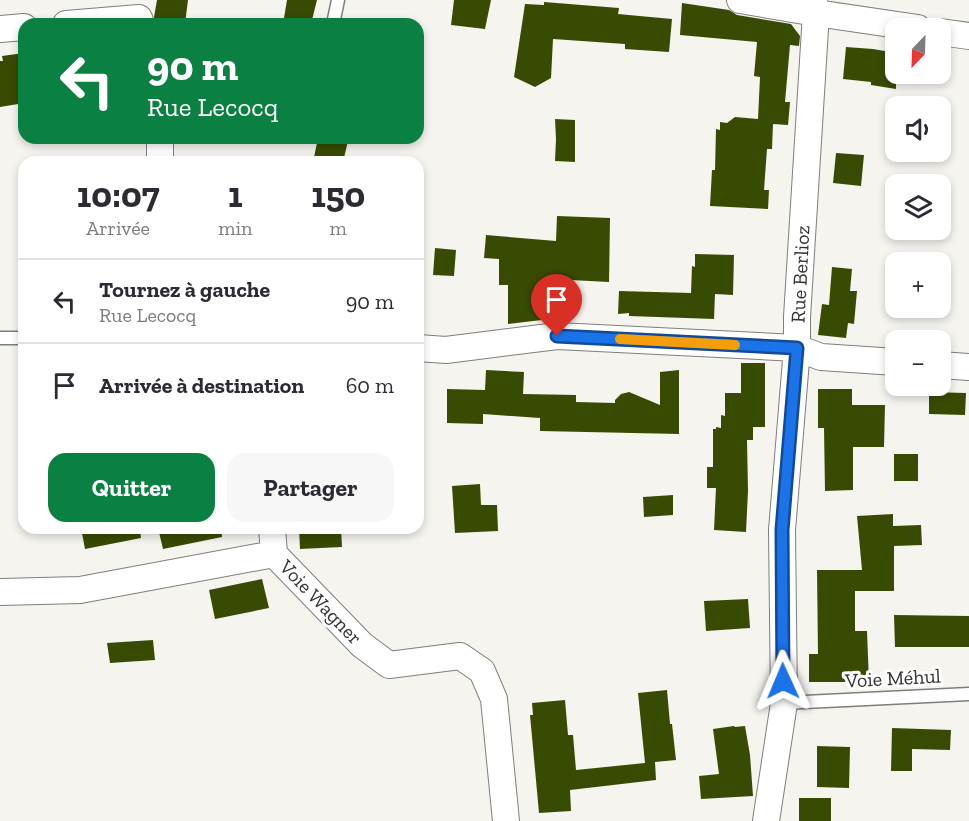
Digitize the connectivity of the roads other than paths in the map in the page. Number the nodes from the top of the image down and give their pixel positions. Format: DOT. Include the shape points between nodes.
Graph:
graph roads {
  1 [pos="339,0"];
  2 [pos="740,0"];
  3 [pos="815,7"];
  4 [pos="334,18"];
  5 [pos="885,21"];
  6 [pos="18,28"];
  7 [pos="0,29"];
  8 [pos="951,34"];
  9 [pos="969,36"];
  10 [pos="0,338"];
  11 [pos="18,338"];
  12 [pos="424,348"];
  13 [pos="797,348"];
  14 [pos="885,361"];
  15 [pos="951,366"];
  16 [pos="969,367"];
  17 [pos="272,534"];
  18 [pos="274,554"];
  19 [pos="0,592"];
  20 [pos="969,694"];
  21 [pos="784,703"];
  22 [pos="506,821"];
  23 [pos="766,821"];
  1 -- 4 [label="lane"];
  2 -- 3 [label="street"];
  3 -- 5 [label="street"];
  3 -- 13 [label="street, Rue Berlioz"];
  6 -- 7 [label="street"];
  8 -- 9 [label="street"];
  10 -- 11 [label="lane"];
  12 -- 13 [label="street" via="446,350 557,336"];
  13 -- 14 [label="street" via="820,357"];
  13 -- 21 [label="street, Rue Berlioz" via="782,530"];
  15 -- 16 [label="street"];
  17 -- 18 [label="street"];
  18 -- 19 [label="street, Voie Wagner" via="80,590"];
  18 -- 22 [label="street, Voie Wagner" via="362,645 389,665 460,656 482,671 494,699"];
  20 -- 21 [label="lane, Voie Méhul"];
  21 -- 23 [label="street, Rue Berlioz"];
}
